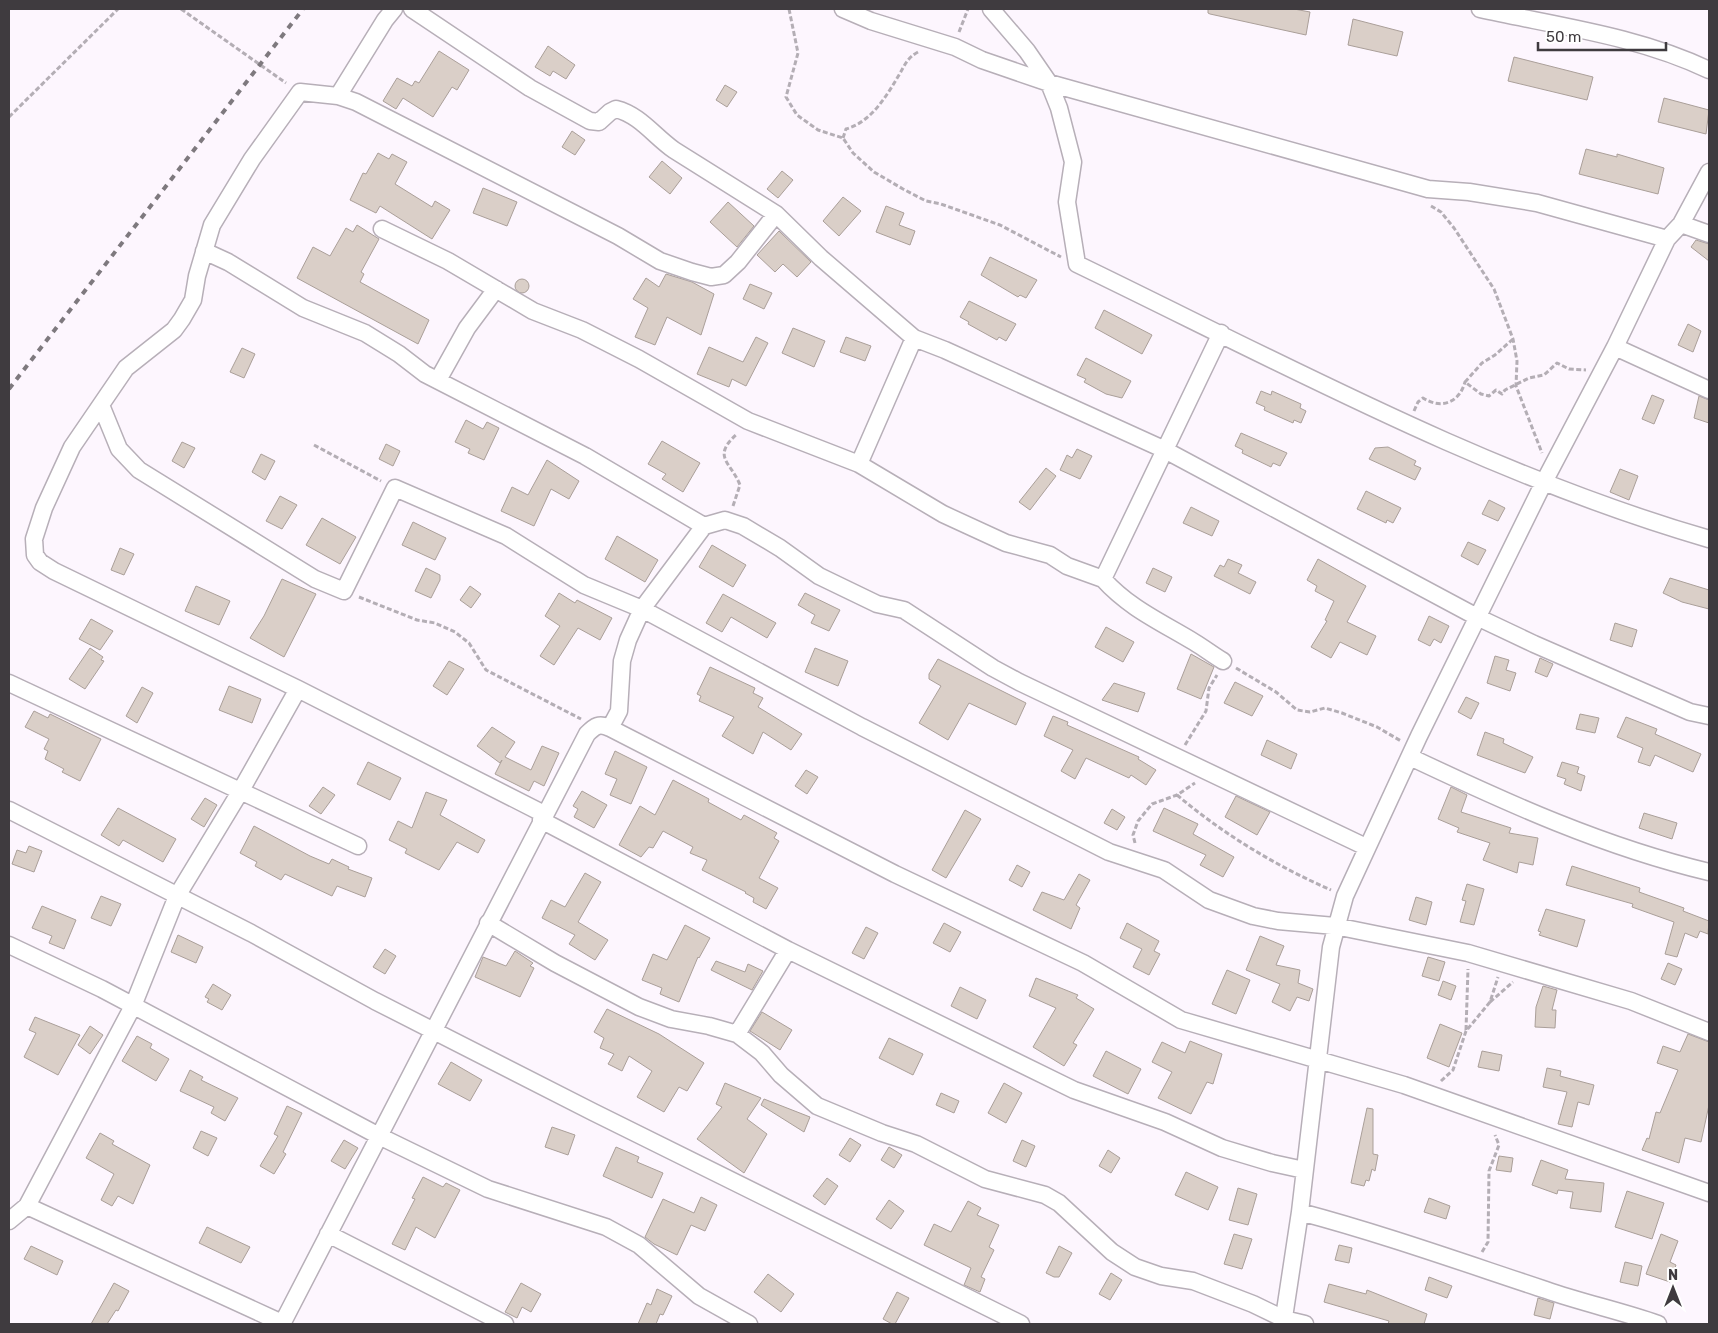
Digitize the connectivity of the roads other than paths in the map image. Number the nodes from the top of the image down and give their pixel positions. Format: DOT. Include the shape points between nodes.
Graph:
graph roads {
  1 [pos="394,9"];
  2 [pos="412,9"];
  3 [pos="843,9"];
  4 [pos="991,9"];
  5 [pos="1480,9"];
  6 [pos="1709,70"];
  7 [pos="1049,83"];
  8 [pos="338,96"];
  9 [pos="1709,172"];
  10 [pos="776,214"];
  11 [pos="1682,224"];
  12 [pos="382,229"];
  13 [pos="1709,234"];
  14 [pos="1667,240"];
  15 [pos="204,251"];
  16 [pos="496,289"];
  17 [pos="1220,333"];
  18 [pos="914,338"];
  19 [pos="1615,347"];
  20 [pos="438,380"];
  21 [pos="1709,390"];
  22 [pos="101,406"];
  23 [pos="1163,449"];
  24 [pos="859,464"];
  25 [pos="1547,477"];
  26 [pos="704,526"];
  27 [pos="1709,539"];
  28 [pos="1103,579"];
  29 [pos="642,609"];
  30 [pos="1477,617"];
  31 [pos="1219,659"];
  32 [pos="9,683"];
  33 [pos="298,689"];
  34 [pos="1709,716"];
  35 [pos="603,727"];
  36 [pos="1410,757"];
  37 [pos="240,792"];
  38 [pos="9,810"];
  39 [pos="543,817"];
  40 [pos="358,846"];
  41 [pos="1366,847"];
  42 [pos="1709,872"];
  43 [pos="177,896"];
  44 [pos="488,923"];
  45 [pos="1335,926"];
  46 [pos="9,945"];
  47 [pos="788,950"];
  48 [pos="133,1006"];
  49 [pos="433,1030"];
  50 [pos="1709,1032"];
  51 [pos="737,1034"];
  52 [pos="1318,1059"];
  53 [pos="378,1136"];
  54 [pos="1304,1170"];
  55 [pos="1709,1193"];
  56 [pos="27,1206"];
  57 [pos="1300,1212"];
  58 [pos="9,1222"];
  59 [pos="328,1234"];
  60 [pos="1283,1321"];
  61 [pos="282,1324"];
  62 [pos="505,1324"];
  63 [pos="750,1324"];
  64 [pos="1021,1324"];
  65 [pos="1305,1324"];
  66 [pos="1658,1324"];
  1 -- 8 [label="street"];
  2 -- 10 [label="street" via="530,88 590,121 599,122 616,109 637,118 658,139"];
  3 -- 7 [label="street"];
  4 -- 7 [label="street"];
  5 -- 6 [label="street" via="1617,38 1686,59"];
  7 -- 14 [label="street" via="1428,189 1537,203"];
  7 -- 17 [label="street" via="1073,162 1067,202 1077,264"];
  8 -- 10 [label="street" via="464,156 660,261 692,272 711,277 724,275"];
  8 -- 15 [label="street" via="300,92 228,197 212,225"];
  9 -- 11 [label="street"];
  10 -- 18 [label="street" via="821,258"];
  11 -- 13 [label="street"];
  11 -- 14 [label="street"];
  12 -- 16 [label="street"];
  14 -- 19 [label="street"];
  15 -- 20 [label="street" via="228,262 302,308 365,334"];
  15 -- 22 [label="street" via="193,300 182,319 174,330 126,368"];
  16 -- 20 [label="street" via="467,328"];
  16 -- 24 [label="street" via="533,311 582,330 748,421"];
  17 -- 23 [label="street"];
  17 -- 25 [label="street" via="1408,425"];
  18 -- 23 [label="street"];
  18 -- 24 [label="street"];
  19 -- 21 [label="street"];
  19 -- 25 [label="street"];
  20 -- 26 [label="street" via="585,456"];
  22 -- 29 [label="street" via="119,449 140,470 315,579 344,591 395,488 506,536 584,585"];
  22 -- 33 [label="street" via="72,447 44,508 34,539 35,555 54,571"];
  23 -- 28 [label="street"];
  23 -- 30 [label="street"];
  24 -- 28 [label="street" via="943,514 1006,543 1050,555 1067,566"];
  25 -- 27 [label="street" via="1624,513"];
  25 -- 30 [label="street"];
  26 -- 29 [label="street"];
  26 -- 41 [label="street" via="726,520 743,526 819,576 877,604 904,610 1019,682"];
  28 -- 31 [label="street" via="1118,596 1139,611"];
  29 -- 35 [label="street" via="622,661 619,711"];
  29 -- 45 [label="street" via="1016,806 1109,852 1164,870 1209,900 1253,916"];
  30 -- 34 [label="street" via="1682,708"];
  30 -- 36 [label="street"];
  32 -- 37 [label="street"];
  33 -- 37 [label="street"];
  33 -- 39 [label="street"];
  35 -- 39 [label="street" via="587,734"];
  35 -- 52 [label="street" via="896,874 1083,963 1181,1020"];
  36 -- 41 [label="street"];
  36 -- 42 [label="street" via="1507,803 1597,838"];
  37 -- 40 [label="street"];
  37 -- 43 [label="street"];
  38 -- 43 [label="street"];
  39 -- 44 [label="street"];
  39 -- 47 [label="street"];
  41 -- 45 [label="street"];
  43 -- 48 [label="street"];
  43 -- 49 [label="street"];
  44 -- 49 [label="street"];
  44 -- 51 [label="street" via="639,1007 671,1019"];
  45 -- 50 [label="street" via="1468,953 1631,1001"];
  45 -- 52 [label="street"];
  46 -- 48 [label="street"];
  47 -- 51 [label="street"];
  47 -- 54 [label="street" via="1074,1090 1165,1122 1222,1148"];
  48 -- 53 [label="street"];
  48 -- 56 [label="street"];
  49 -- 53 [label="street"];
  49 -- 64 [label="street"];
  51 -- 60 [label="street" via="817,1106 916,1144 985,1179 1045,1195 1059,1203 1112,1252 1135,1267 1193,1281"];
  52 -- 54 [label="street"];
  52 -- 55 [label="street" via="1404,1084 1486,1116"];
  53 -- 59 [label="street"];
  53 -- 63 [label="street" via="488,1189 606,1227 639,1245 699,1296"];
  54 -- 57 [label="street"];
  56 -- 58 [label="street"];
  56 -- 61 [label="street"];
  57 -- 60 [label="street"];
  57 -- 66 [label="street" via="1361,1228"];
  59 -- 61 [label="street"];
  59 -- 62 [label="street"];
  60 -- 65 [label="street"];
}
